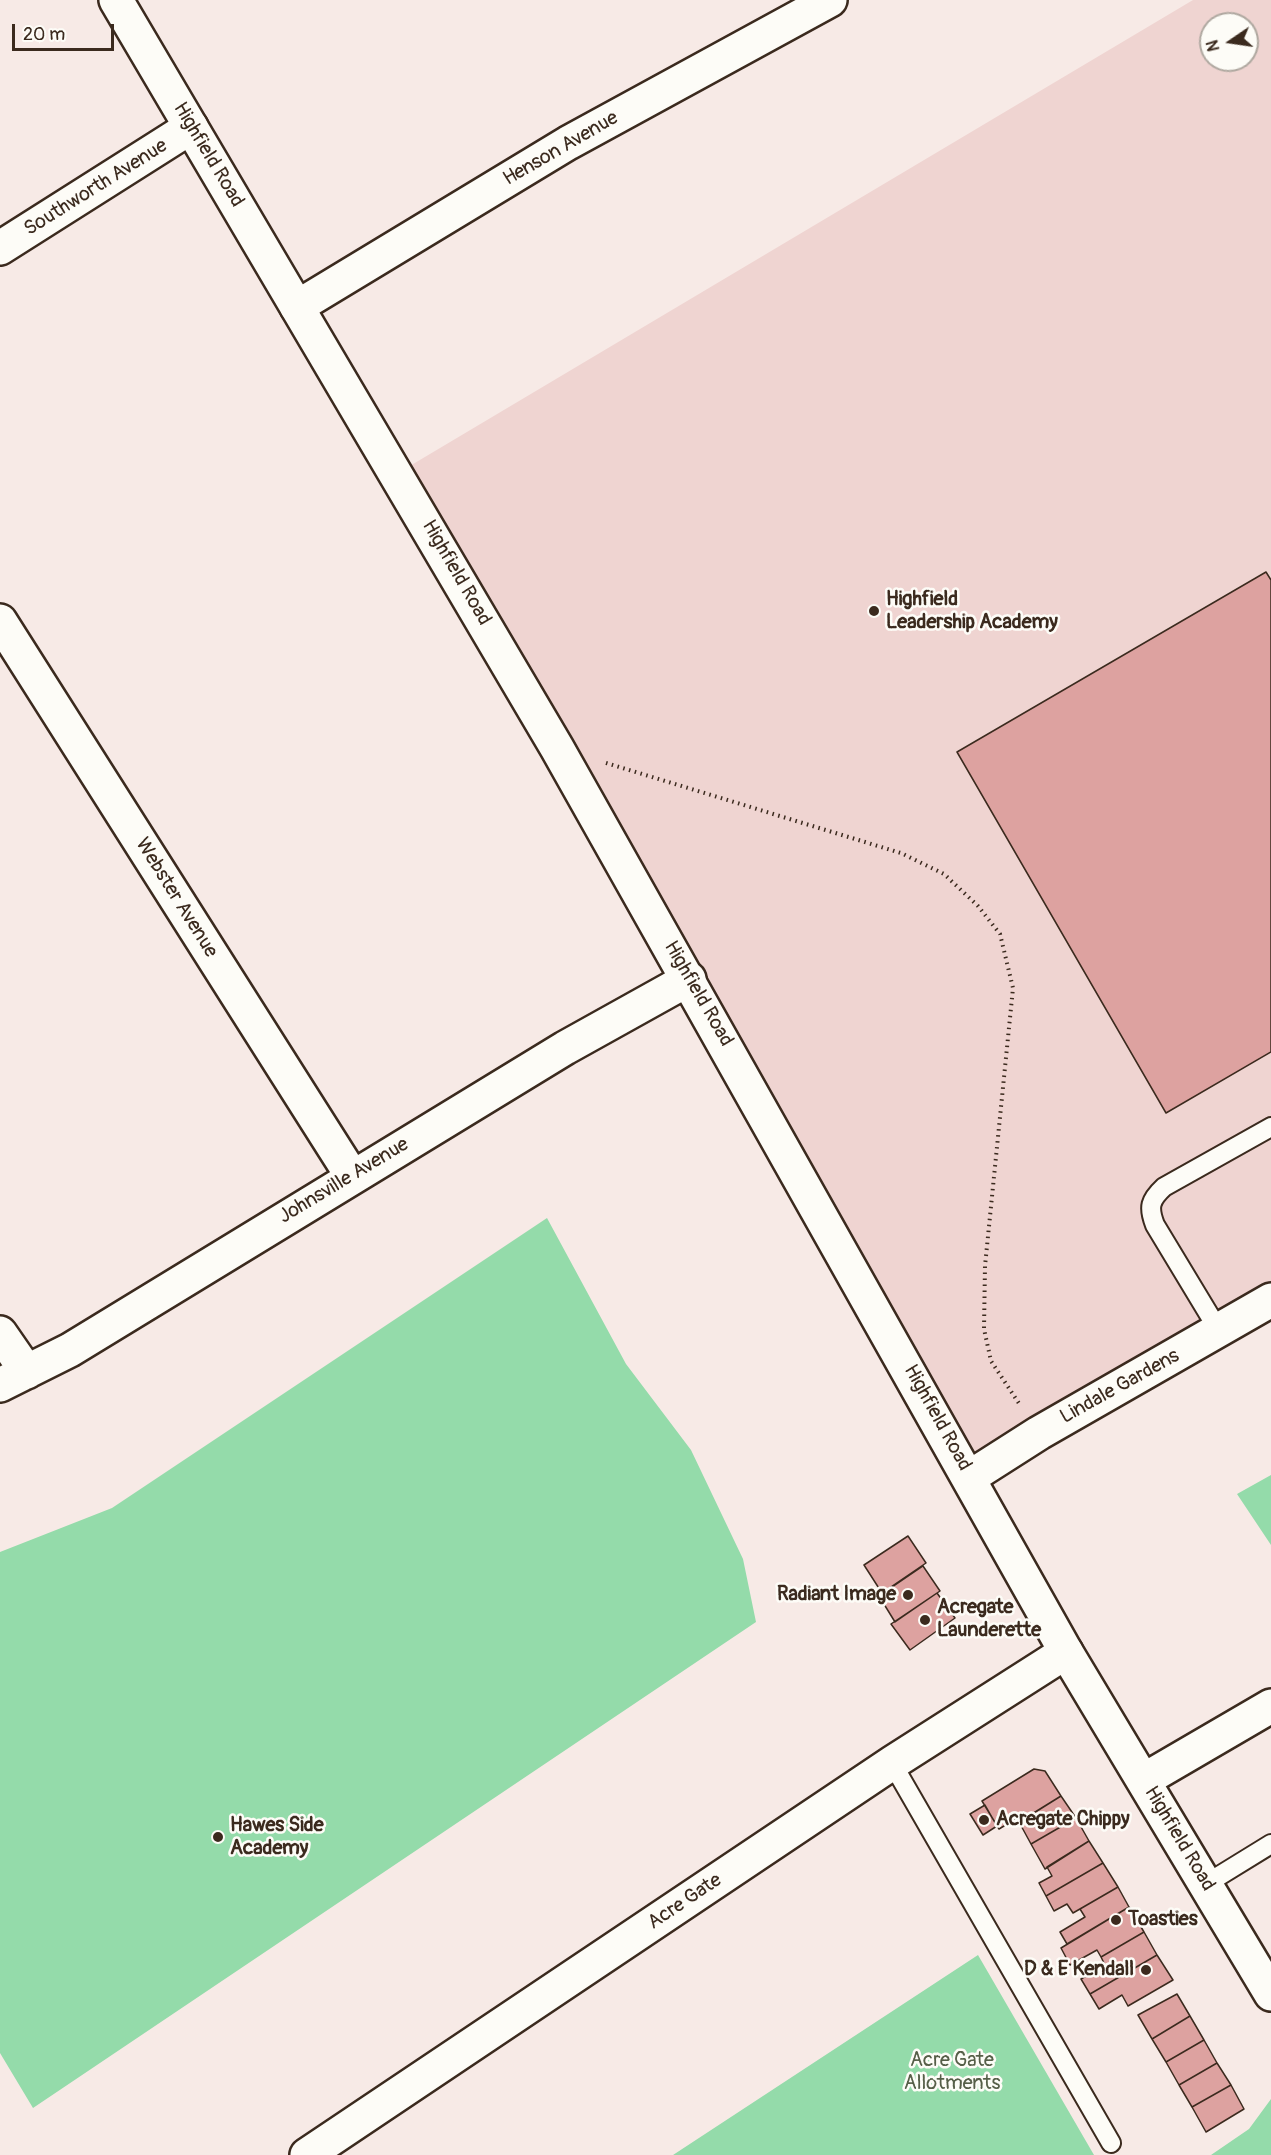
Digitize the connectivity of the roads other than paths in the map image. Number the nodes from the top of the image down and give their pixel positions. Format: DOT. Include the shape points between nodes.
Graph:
graph roads {
  1 [pos="116,0"];
  2 [pos="830,0"];
  3 [pos="191,127"];
  4 [pos="0,248"];
  5 [pos="297,307"];
  6 [pos="0,621"];
  7 [pos="689,979"];
  8 [pos="1271,1127"];
  9 [pos="352,1176"];
  10 [pos="1271,1300"];
  11 [pos="1219,1331"];
  12 [pos="0,1333"];
  13 [pos="13,1378"];
  14 [pos="970,1477"];
  15 [pos="1066,1652"];
  16 [pos="1271,1706"];
  17 [pos="892,1763"];
  18 [pos="1144,1780"];
  19 [pos="1271,1844"];
  20 [pos="1206,1884"];
  21 [pos="1271,1994"];
  22 [pos="1111,2143"];
  23 [pos="306,2155"];
  1 -- 3 [label="street, Highfield Road"];
  2 -- 5 [label="street, Henson Avenue" via="568,143"];
  3 -- 4 [label="street, Southworth Avenue"];
  3 -- 5 [label="street, Highfield Road"];
  5 -- 7 [label="street, Highfield Road"];
  6 -- 9 [label="street, Webster Avenue"];
  7 -- 9 [label="street, Johnsville Avenue" via="565,1048"];
  7 -- 14 [label="street, Highfield Road"];
  8 -- 11 [label="lane" via="1152,1198 1150,1212 1155,1225"];
  9 -- 13 [label="street, Johnsville Avenue" via="70,1350"];
  10 -- 11 [label="street, Lindale Gardens"];
  11 -- 14 [label="street, Lindale Gardens" via="1039,1433"];
  12 -- 13 [label="street"];
  14 -- 15 [label="street, Highfield Road"];
  15 -- 17 [label="street, Acre Gate"];
  15 -- 18 [label="street, Highfield Road"];
  16 -- 18 [label="street"];
  17 -- 22 [label="lane"];
  17 -- 23 [label="street, Acre Gate"];
  18 -- 20 [label="street, Highfield Road"];
  19 -- 20 [label="lane"];
  20 -- 21 [label="street, Highfield Road"];
}
